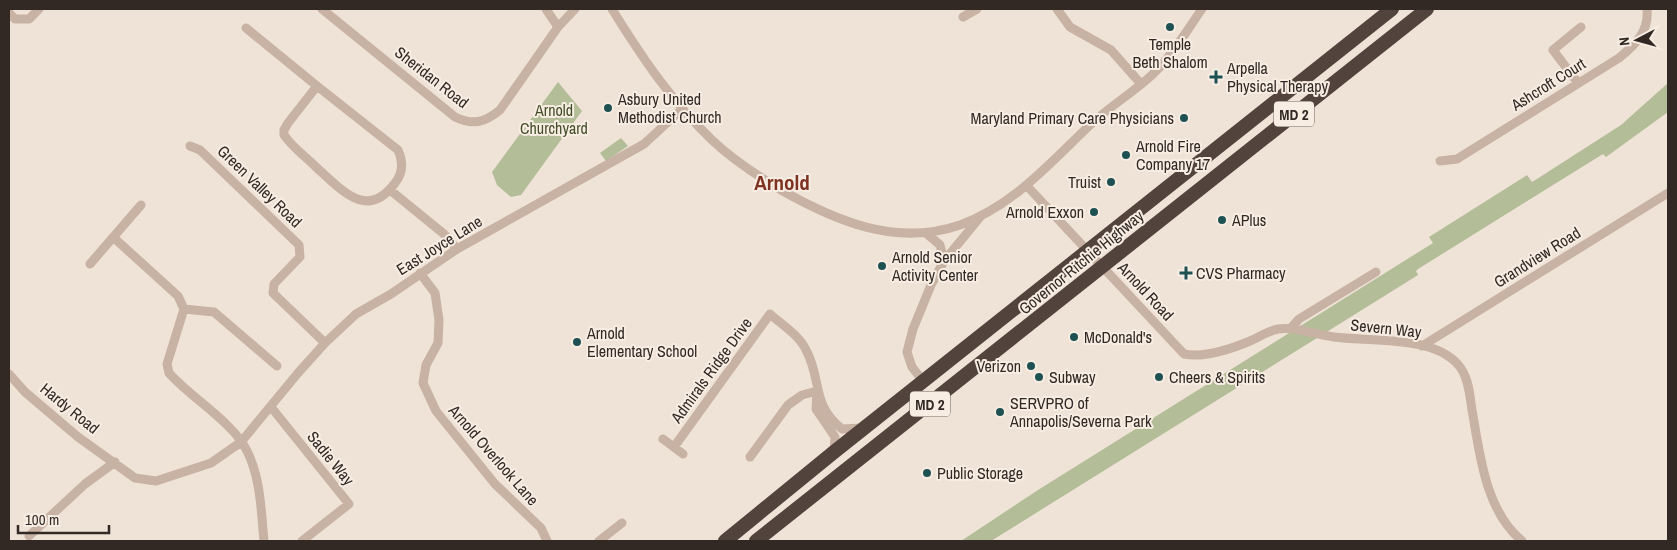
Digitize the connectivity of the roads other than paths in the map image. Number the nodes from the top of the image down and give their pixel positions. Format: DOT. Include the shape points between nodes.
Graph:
graph roads {
  1 [pos="39,9"];
  2 [pos="322,9"];
  3 [pos="546,9"];
  4 [pos="575,9"];
  5 [pos="612,9"];
  6 [pos="977,9"];
  7 [pos="1058,9"];
  8 [pos="1202,9"];
  9 [pos="1392,9"];
  10 [pos="1427,9"];
  11 [pos="1647,9"];
  12 [pos="9,12"];
  13 [pos="963,17"];
  14 [pos="558,26"];
  15 [pos="1581,27"];
  16 [pos="246,28"];
  17 [pos="1578,83"];
  18 [pos="1141,84"];
  19 [pos="317,86"];
  20 [pos="682,109"];
  21 [pos="190,146"];
  22 [pos="1440,161"];
  23 [pos="1027,186"];
  24 [pos="390,190"];
  25 [pos="1668,193"];
  26 [pos="141,205"];
  27 [pos="981,216"];
  28 [pos="926,233"];
  29 [pos="113,237"];
  30 [pos="457,249"];
  31 [pos="1088,251"];
  32 [pos="944,261"];
  33 [pos="90,264"];
  34 [pos="1103,267"];
  35 [pos="1376,272"];
  36 [pos="420,274"];
  37 [pos="184,309"];
  38 [pos="1290,328"];
  39 [pos="325,343"];
  40 [pos="1422,346"];
  41 [pos="1209,352"];
  42 [pos="277,366"];
  43 [pos="9,374"];
  44 [pos="923,381"];
  45 [pos="817,391"];
  46 [pos="270,407"];
  47 [pos="865,428"];
  48 [pos="663,439"];
  49 [pos="241,442"];
  50 [pos="674,446"];
  51 [pos="834,452"];
  52 [pos="683,454"];
  53 [pos="750,457"];
  54 [pos="115,462"];
  55 [pos="622,523"];
  56 [pos="29,536"];
  57 [pos="729,540"];
  58 [pos="264,541"];
  59 [pos="302,541"];
  60 [pos="547,541"];
  61 [pos="599,541"];
  62 [pos="756,541"];
  63 [pos="1522,541"];
  1 -- 12 [label="street" via="29,19 15,19"];
  2 -- 14 [label="street, Sheridan Road" via="466,122 489,119 500,110"];
  3 -- 14 [label="street"];
  4 -- 14 [label="street, Sheridan Road"];
  5 -- 20 [label="street" via="653,72"];
  6 -- 13 [label="street"];
  7 -- 18 [label="street" via="1070,27 1111,50"];
  8 -- 18 [label="street" via="1166,58"];
  9 -- 31 [label="highway, Governor Ritchie Highway / MD 2"];
  10 -- 34 [label="highway, Governor Ritchie Highway / MD 2"];
  11 -- 17 [label="street, Ashcroft Court" via="1647,21 1636,44"];
  15 -- 17 [label="street" via="1553,50"];
  16 -- 19 [label="street"];
  17 -- 22 [label="street, Ashcroft Court" via="1457,158"];
  18 -- 23 [label="street" via="1094,122"];
  19 -- 24 [label="street" via="395,146 400,155 401,172"];
  19 -- 24 [label="street" via="286,126 286,138 353,198 372,200"];
  20 -- 28 [label="street" via="712,141 753,173 839,220 875,231"];
  20 -- 30 [label="street, East Joyce Lane" via="644,144"];
  21 -- 39 [label="street, Green Valley Road" via="200,150 299,244 300,257 274,284 274,293"];
  23 -- 27 [label="street"];
  23 -- 31 [label="street, Arnold Road"];
  24 -- 30 [label="street" via="444,234"];
  25 -- 40 [label="street, Grandview Road"];
  26 -- 29 [label="street"];
  27 -- 28 [label="street"];
  27 -- 32 [label="street"];
  28 -- 32 [label="street" via="940,245"];
  29 -- 33 [label="street"];
  29 -- 37 [label="street" via="178,296"];
  30 -- 36 [label="street, East Joyce Lane"];
  31 -- 34 [label="street, Arnold Road"];
  31 -- 44 [label="highway, Governor Ritchie Highway / MD 2"];
  32 -- 44 [label="street" via="908,345 912,367"];
  34 -- 41 [label="street, Arnold Road" via="1181,351 1190,355"];
  34 -- 62 [label="highway, Governor Ritchie Highway / MD 2"];
  35 -- 38 [label="street" via="1299,319"];
  36 -- 39 [label="street, East Joyce Lane" via="356,314"];
  36 -- 60 [label="street, Arnold Overlook Lane" via="435,293 439,320 438,342 426,365 423,384 436,411 495,484 540,528"];
  37 -- 42 [label="street" via="214,312"];
  37 -- 49 [label="street" via="167,364 169,373"];
  38 -- 40 [label="street, Severn Way" via="1330,337"];
  38 -- 41 [label="street, Severn Way" via="1276,329"];
  39 -- 46 [label="street, East Joyce Lane"];
  40 -- 63 [label="street, Severn Way" via="1447,356 1462,370 1492,497 1506,526"];
  43 -- 54 [label="street, Hardy Road" via="25,392"];
  44 -- 47 [label="highway, Governor Ritchie Highway / MD 2"];
  45 -- 47 [label="street, Admirals Ridge Drive" via="824,408 842,430"];
  45 -- 50 [label="street, Admirals Ridge Drive" via="806,349 770,314"];
  45 -- 51 [label="street, Admirals Ridge Drive" via="816,410 835,438"];
  45 -- 53 [label="street" via="802,395 788,405"];
  46 -- 49 [label="street, East Joyce Lane"];
  46 -- 59 [label="street, Sadie Way" via="349,504"];
  47 -- 51 [label="highway, Governor Ritchie Highway / MD 2"];
  48 -- 50 [label="street, Admirals Ridge Drive"];
  49 -- 54 [label="street, Hardy Road" via="212,463 156,481 136,478"];
  49 -- 58 [label="street" via="259,486"];
  50 -- 52 [label="street, Admirals Ridge Drive"];
  51 -- 57 [label="highway, Governor Ritchie Highway / MD 2"];
  54 -- 56 [label="street" via="85,484"];
  55 -- 61 [label="street"];
}
